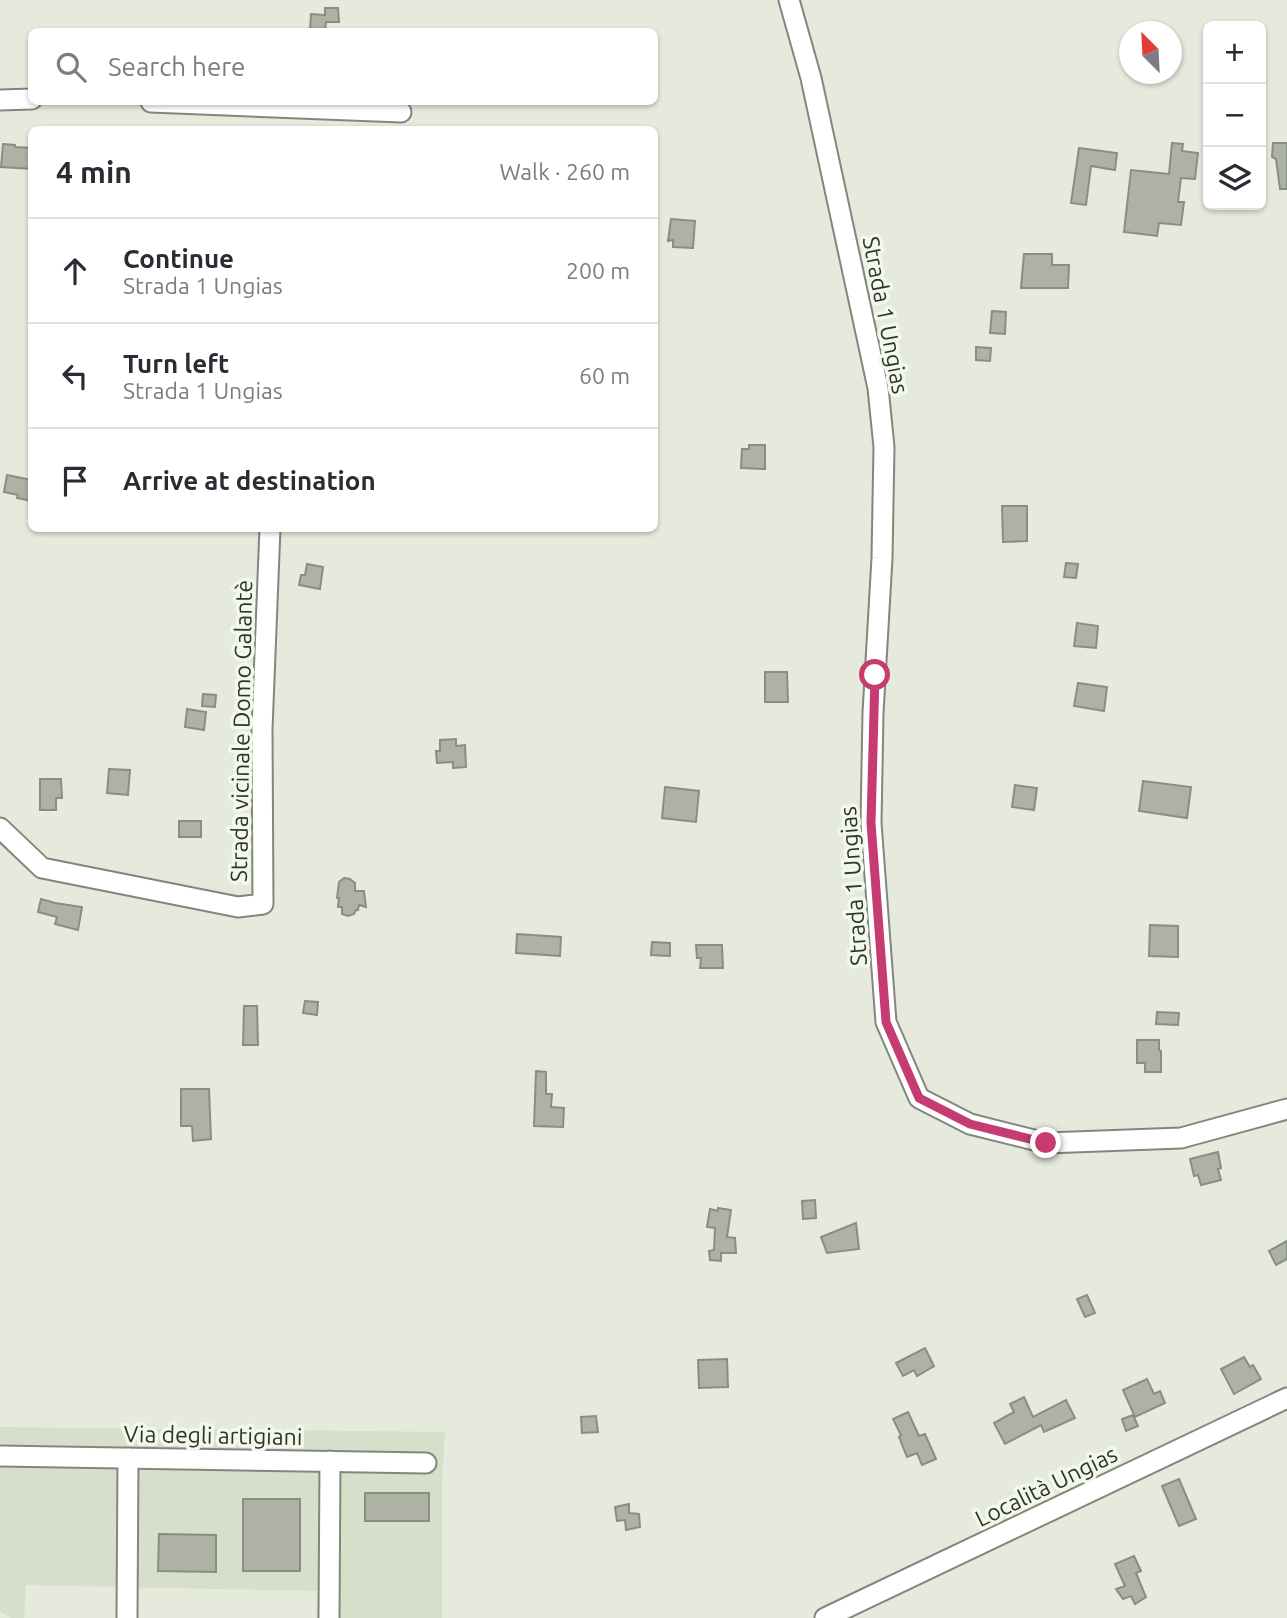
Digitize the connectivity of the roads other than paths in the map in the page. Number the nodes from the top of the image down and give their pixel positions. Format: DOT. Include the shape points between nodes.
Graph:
graph roads {
  1 [pos="789,0"];
  2 [pos="28,99"];
  3 [pos="0,100"];
  4 [pos="225,105"];
  5 [pos="401,112"];
  6 [pos="270,532"];
  7 [pos="0,828"];
  8 [pos="1287,1109"];
  9 [pos="1287,1398"];
  10 [pos="0,1456"];
  11 [pos="128,1458"];
  12 [pos="330,1461"];
  13 [pos="426,1463"];
  14 [pos="127,1618"];
  15 [pos="329,1618"];
  16 [pos="825,1618"];
  1 -- 8 [label="street, Strada 1 Ungias" via="811,78 878,388 884,447 871,823 886,1022 919,1098 970,1124 1046,1143 1181,1138"];
  2 -- 3 [label="street"];
  4 -- 5 [label="street"];
  6 -- 7 [label="street, Strada vicinale Domo Galantè" via="262,729 263,904 238,907 42,868"];
  9 -- 16 [label="street, Località Ungias"];
  10 -- 11 [label="street, Via degli artigiani"];
  11 -- 12 [label="street, Via degli artigiani"];
  11 -- 14 [label="street"];
  12 -- 13 [label="street, Via degli artigiani"];
  12 -- 15 [label="street"];
}
